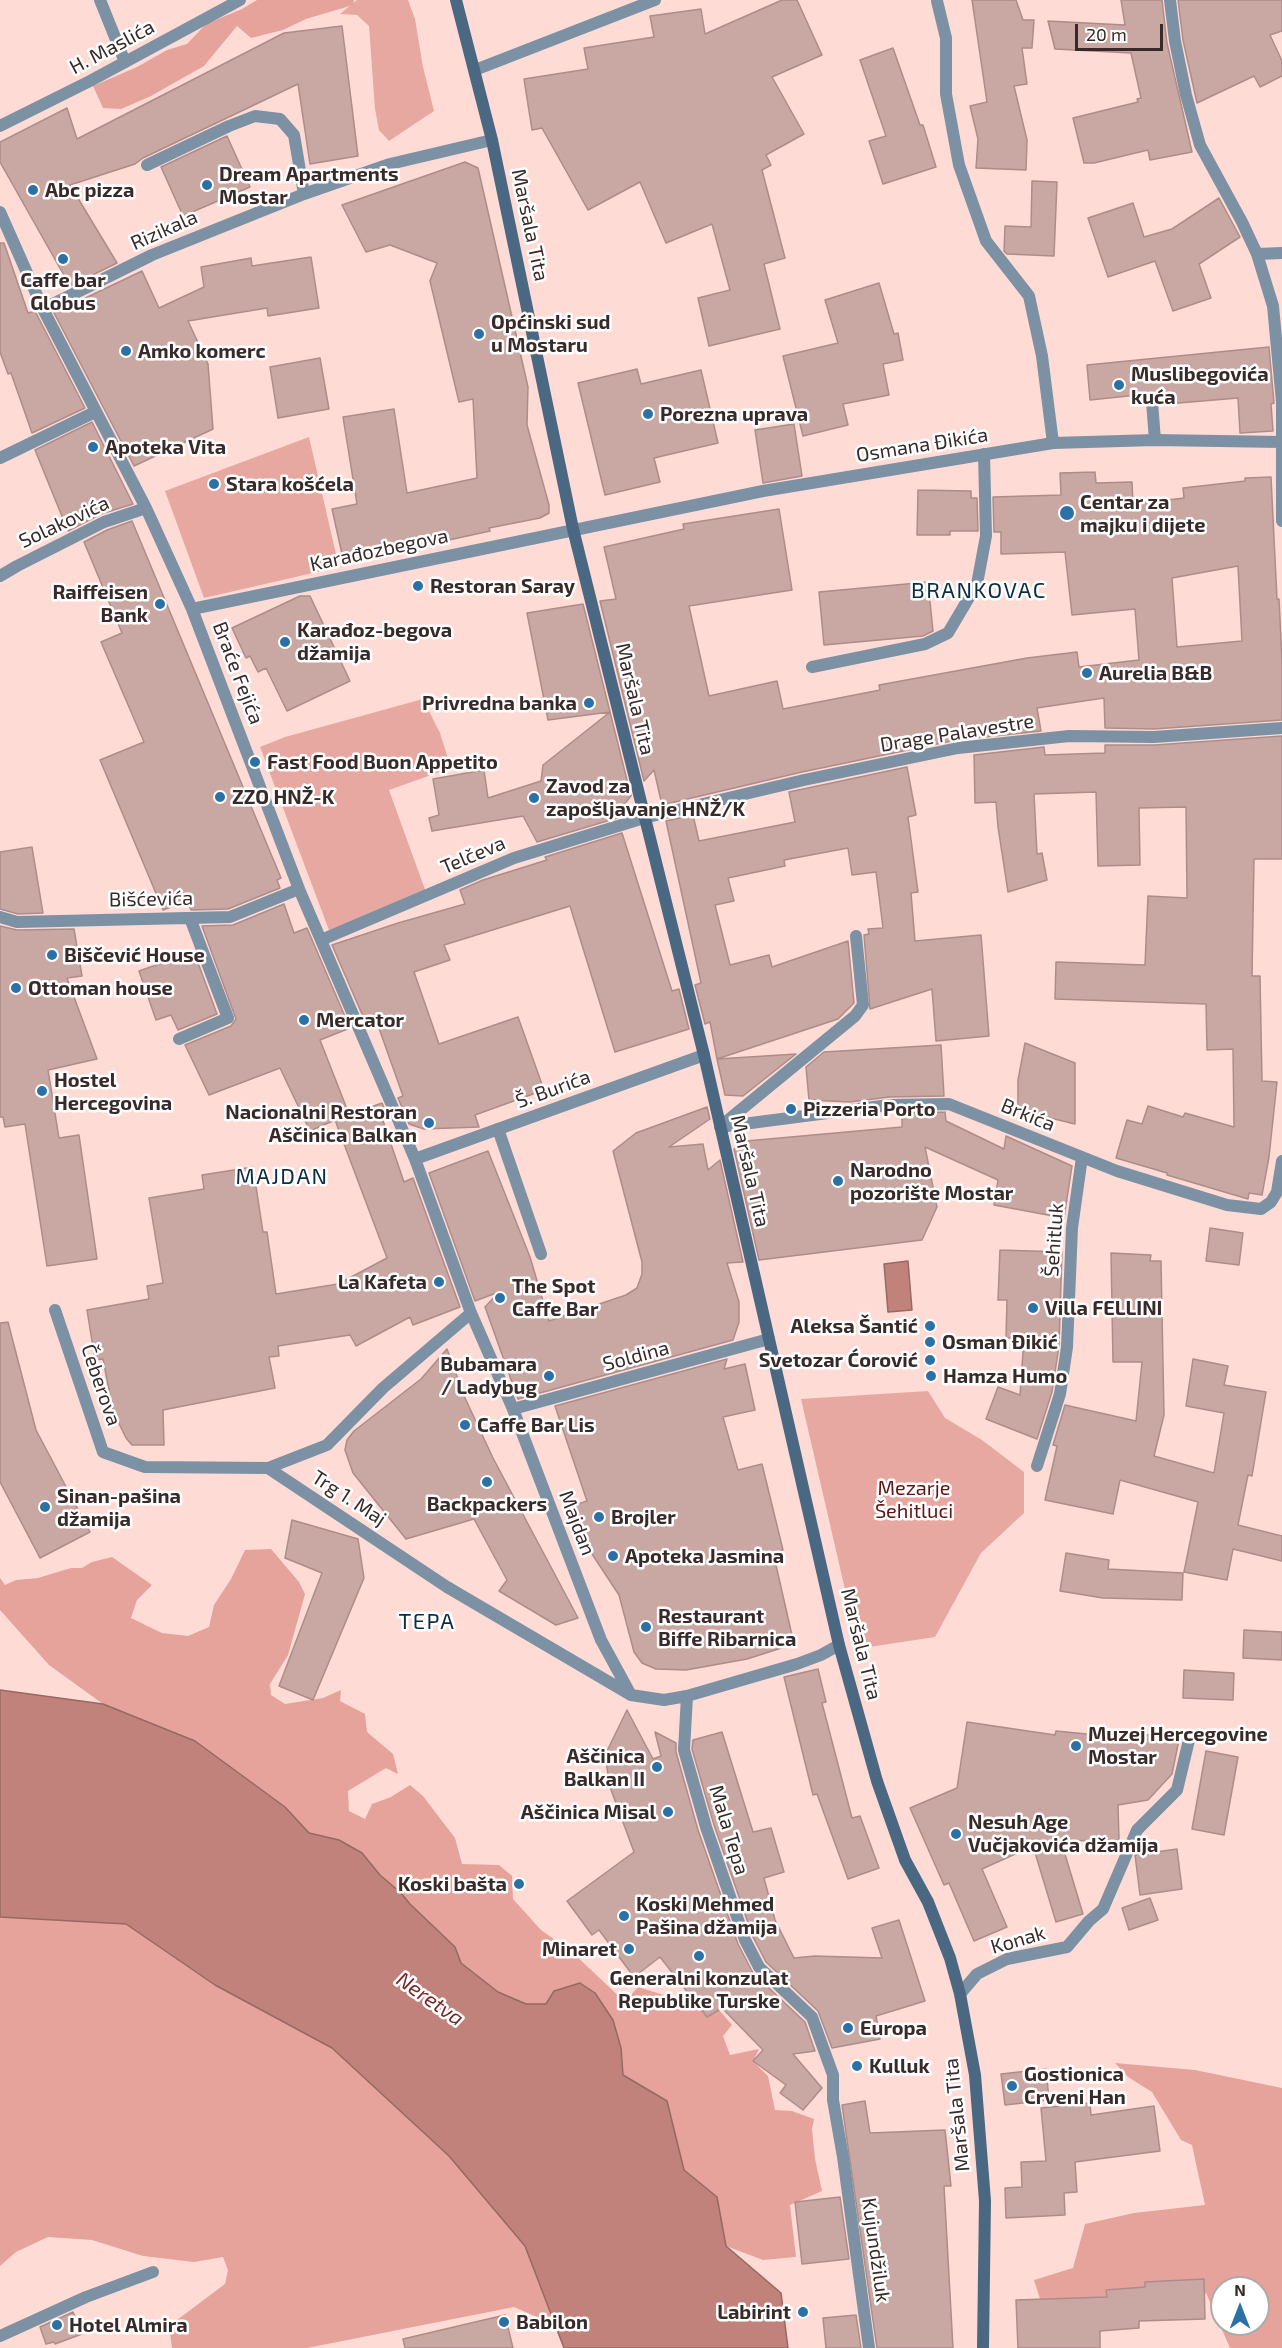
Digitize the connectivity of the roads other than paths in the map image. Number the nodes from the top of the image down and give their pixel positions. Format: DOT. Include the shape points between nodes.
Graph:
graph roads {
  1 [pos="100,0"];
  2 [pos="240,0"];
  3 [pos="456,0"];
  4 [pos="655,0"];
  5 [pos="1170,0"];
  6 [pos="937,1"];
  7 [pos="126,62"];
  8 [pos="475,70"];
  9 [pos="0,126"];
  10 [pos="492,140"];
  11 [pos="147,165"];
  12 [pos="304,194"];
  13 [pos="0,212"];
  14 [pos="1282,253"];
  15 [pos="1257,254"];
  16 [pos="43,309"];
  17 [pos="1152,402"];
  18 [pos="1282,403"];
  19 [pos="95,412"];
  20 [pos="1155,440"];
  21 [pos="1282,442"];
  22 [pos="1053,443"];
  23 [pos="984,454"];
  24 [pos="0,458"];
  25 [pos="146,508"];
  26 [pos="1282,521"];
  27 [pos="573,529"];
  28 [pos="0,576"];
  29 [pos="192,609"];
  30 [pos="812,667"];
  31 [pos="1282,728"];
  32 [pos="644,818"];
  33 [pos="299,889"];
  34 [pos="0,917"];
  35 [pos="190,918"];
  36 [pos="855,936"];
  37 [pos="321,940"];
  38 [pos="180,1039"];
  39 [pos="704,1055"];
  40 [pos="720,1127"];
  41 [pos="498,1129"];
  42 [pos="1082,1157"];
  43 [pos="415,1159"];
  44 [pos="1282,1161"];
  45 [pos="541,1254"];
  46 [pos="55,1310"];
  47 [pos="471,1313"];
  48 [pos="769,1339"];
  49 [pos="513,1409"];
  50 [pos="1037,1466"];
  51 [pos="268,1468"];
  52 [pos="839,1645"];
  53 [pos="631,1695"];
  54 [pos="687,1696"];
  55 [pos="1189,1740"];
  56 [pos="960,1994"];
  57 [pos="843,2157"];
  58 [pos="153,2272"];
  59 [pos="0,2336"];
  60 [pos="869,2348"];
  61 [pos="983,2348"];
  1 -- 7 [label="street"];
  2 -- 7 [label="street, H. Maslića"];
  3 -- 8 [label="street, Maršala Tita"];
  4 -- 8 [label="street"];
  5 -- 15 [label="street" via="1182,74 1200,145"];
  6 -- 22 [label="street" via="946,38 946,94 959,165 986,241 1029,296 1042,356"];
  7 -- 9 [label="street, H. Maslića"];
  8 -- 10 [label="street, Maršala Tita"];
  10 -- 12 [label="street, Rizikala" via="390,164"];
  10 -- 27 [label="street, Maršala Tita"];
  11 -- 12 [label="street" via="255,116 280,119 294,135"];
  12 -- 16 [label="street, Rizikala" via="152,255"];
  13 -- 16 [label="street, Braće Fejića"];
  14 -- 15 [label="street"];
  15 -- 18 [label="street" via="1273,306"];
  16 -- 19 [label="street, Braće Fejića"];
  17 -- 20 [label="street"];
  18 -- 21 [label="street"];
  19 -- 24 [label="street"];
  19 -- 25 [label="street, Braće Fejića"];
  20 -- 21 [label="street, Osmana Đikića"];
  20 -- 22 [label="street, Osmana Đikića"];
  21 -- 26 [label="street"];
  22 -- 23 [label="street, Osmana Đikića"];
  23 -- 27 [label="street, Osmana Đikića" via="763,491"];
  23 -- 30 [label="street" via="986,536 977,584 948,633 925,644"];
  25 -- 28 [label="street, Solakovića" via="104,522"];
  25 -- 29 [label="street, Braće Fejića"];
  27 -- 29 [label="street, Karađozbegova"];
  27 -- 32 [label="street, Maršala Tita"];
  29 -- 33 [label="street, Braće Fejića"];
  31 -- 32 [label="street, Drage Palavestre" via="1154,737 1069,735 958,748"];
  32 -- 37 [label="street, Telčeva" via="514,858"];
  32 -- 39 [label="street, Maršala Tita"];
  33 -- 35 [label="street, Bišćevića" via="230,917"];
  33 -- 37 [label="street, Braće Fejića"];
  34 -- 35 [label="street, Bišćevića" via="17,922"];
  35 -- 38 [label="street" via="228,1018"];
  36 -- 40 [label="street" via="863,1005 855,1016"];
  37 -- 43 [label="street, Braće Fejića"];
  39 -- 40 [label="street, Maršala Tita"];
  39 -- 41 [label="street, Š. Burića"];
  40 -- 42 [label="street, Brkića" via="890,1105 949,1104"];
  40 -- 48 [label="street, Maršala Tita"];
  41 -- 43 [label="street, Š. Burića"];
  41 -- 45 [label="street"];
  42 -- 44 [label="street, Brkića" via="1227,1205 1261,1209 1277,1192"];
  42 -- 50 [label="street, Šehitluk" via="1072,1228 1067,1347 1060,1394"];
  43 -- 47 [label="street, Majdan"];
  46 -- 51 [label="street, Čeberova" via="103,1452 145,1467"];
  47 -- 49 [label="street, Majdan"];
  47 -- 51 [label="street, Trg 1. Maj" via="382,1388 327,1445"];
  48 -- 49 [label="street, Soldina"];
  48 -- 52 [label="street, Maršala Tita"];
  49 -- 53 [label="street, Majdan" via="601,1640"];
  51 -- 53 [label="street, Trg 1. Maj" via="447,1587"];
  52 -- 54 [label="street" via="803,1662"];
  52 -- 56 [label="street, Maršala Tita" via="877,1781 905,1860 928,1902 950,1958"];
  53 -- 54 [label="street" via="664,1700"];
  54 -- 57 [label="street, Mala Tepa" via="684,1750 722,1875 759,1967 812,2017 833,2075 833,2100"];
  55 -- 56 [label="street, Konak" via="1177,1790 1137,1830 1103,1909 1067,1947 1007,1959 977,1974"];
  56 -- 61 [label="street, Maršala Tita" via="975,2075 985,2201"];
  57 -- 60 [label="street, Kujundžiluk"];
  58 -- 59 [label="street"];
}
